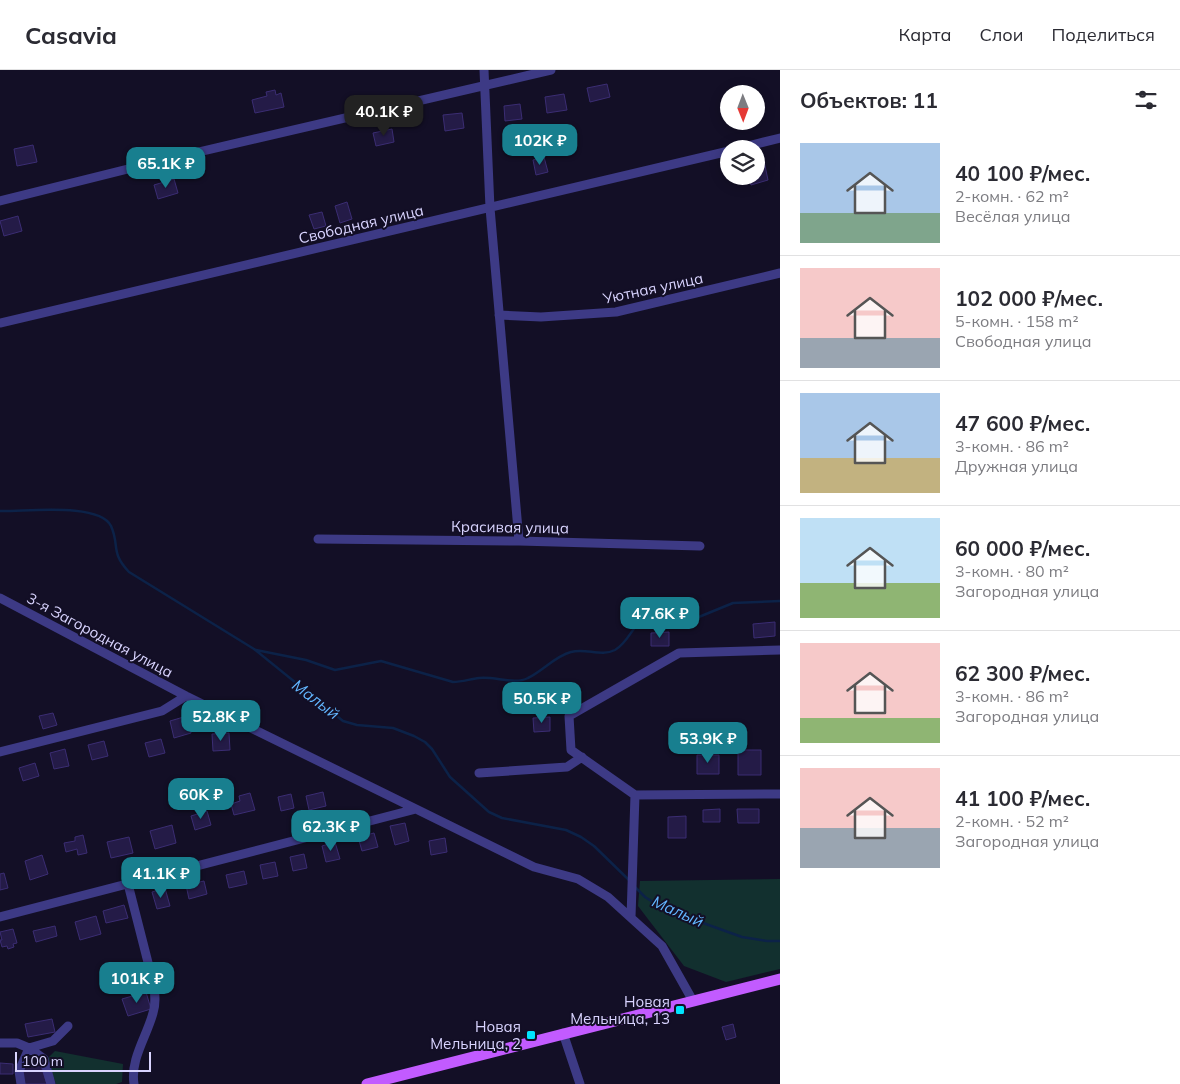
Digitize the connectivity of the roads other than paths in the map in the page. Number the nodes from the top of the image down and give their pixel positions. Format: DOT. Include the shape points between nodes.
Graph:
graph roads {
  1 [pos="484,70"];
  2 [pos="551,70"];
  3 [pos="484,86"];
  4 [pos="780,138"];
  5 [pos="765,142"];
  6 [pos="720,153"];
  7 [pos="0,201"];
  8 [pos="490,208"];
  9 [pos="780,273"];
  10 [pos="499,315"];
  11 [pos="0,323"];
  12 [pos="318,539"];
  13 [pos="519,540"];
  14 [pos="700,546"];
  15 [pos="0,598"];
  16 [pos="780,650"];
  17 [pos="186,696"];
  18 [pos="0,752"];
  19 [pos="582,757"];
  20 [pos="479,773"];
  21 [pos="635,794"];
  22 [pos="780,794"];
  23 [pos="416,808"];
  24 [pos="128,884"];
  25 [pos="0,917"];
  26 [pos="631,917"];
  27 [pos="780,979"];
  28 [pos="692,1002"];
  29 [pos="68,1026"];
  30 [pos="564,1033"];
  31 [pos="0,1043"];
  32 [pos="29,1048"];
  33 [pos="21,1084"];
  34 [pos="51,1084"];
  35 [pos="134,1084"];
  36 [pos="367,1084"];
  37 [pos="580,1084"];
  1 -- 3 [label="street"];
  2 -- 3 [label="street"];
  3 -- 7 [label="street"];
  3 -- 8 [label="street"];
  4 -- 5 [label="street"];
  6 -- 8 [label="street, Свободная улица"];
  8 -- 10 [label="street"];
  8 -- 11 [label="street, Свободная улица"];
  9 -- 10 [label="street, Уютная улица" via="616,312 541,317"];
  10 -- 13 [label="street"];
  12 -- 13 [label="street, Красивая улица"];
  13 -- 14 [label="street, Красивая улица"];
  15 -- 17 [label="street, 3-я Загородная улица"];
  16 -- 19 [label="street" via="679,653 569,716 572,750"];
  17 -- 18 [label="street" via="162,711"];
  17 -- 23 [label="street, 3-я Загородная улица"];
  19 -- 20 [label="street" via="567,767"];
  19 -- 21 [label="street"];
  21 -- 22 [label="street"];
  21 -- 26 [label="street"];
  23 -- 24 [label="street"];
  23 -- 26 [label="street, 3-я Загородная улица" via="534,867 578,879 608,897"];
  24 -- 25 [label="street"];
  24 -- 35 [label="street" via="155,998 153,1014 136,1061"];
  26 -- 28 [label="street, 3-я Загородная улица" via="662,946"];
  27 -- 28 [label="main road"];
  28 -- 30 [label="main road"];
  29 -- 32 [label="street" via="53,1041"];
  30 -- 36 [label="main road"];
  30 -- 37 [label="street"];
  31 -- 32 [label="street" via="17,1043"];
  32 -- 33 [label="street" via="19,1071"];
  32 -- 34 [label="street" via="44,1059"];
}
